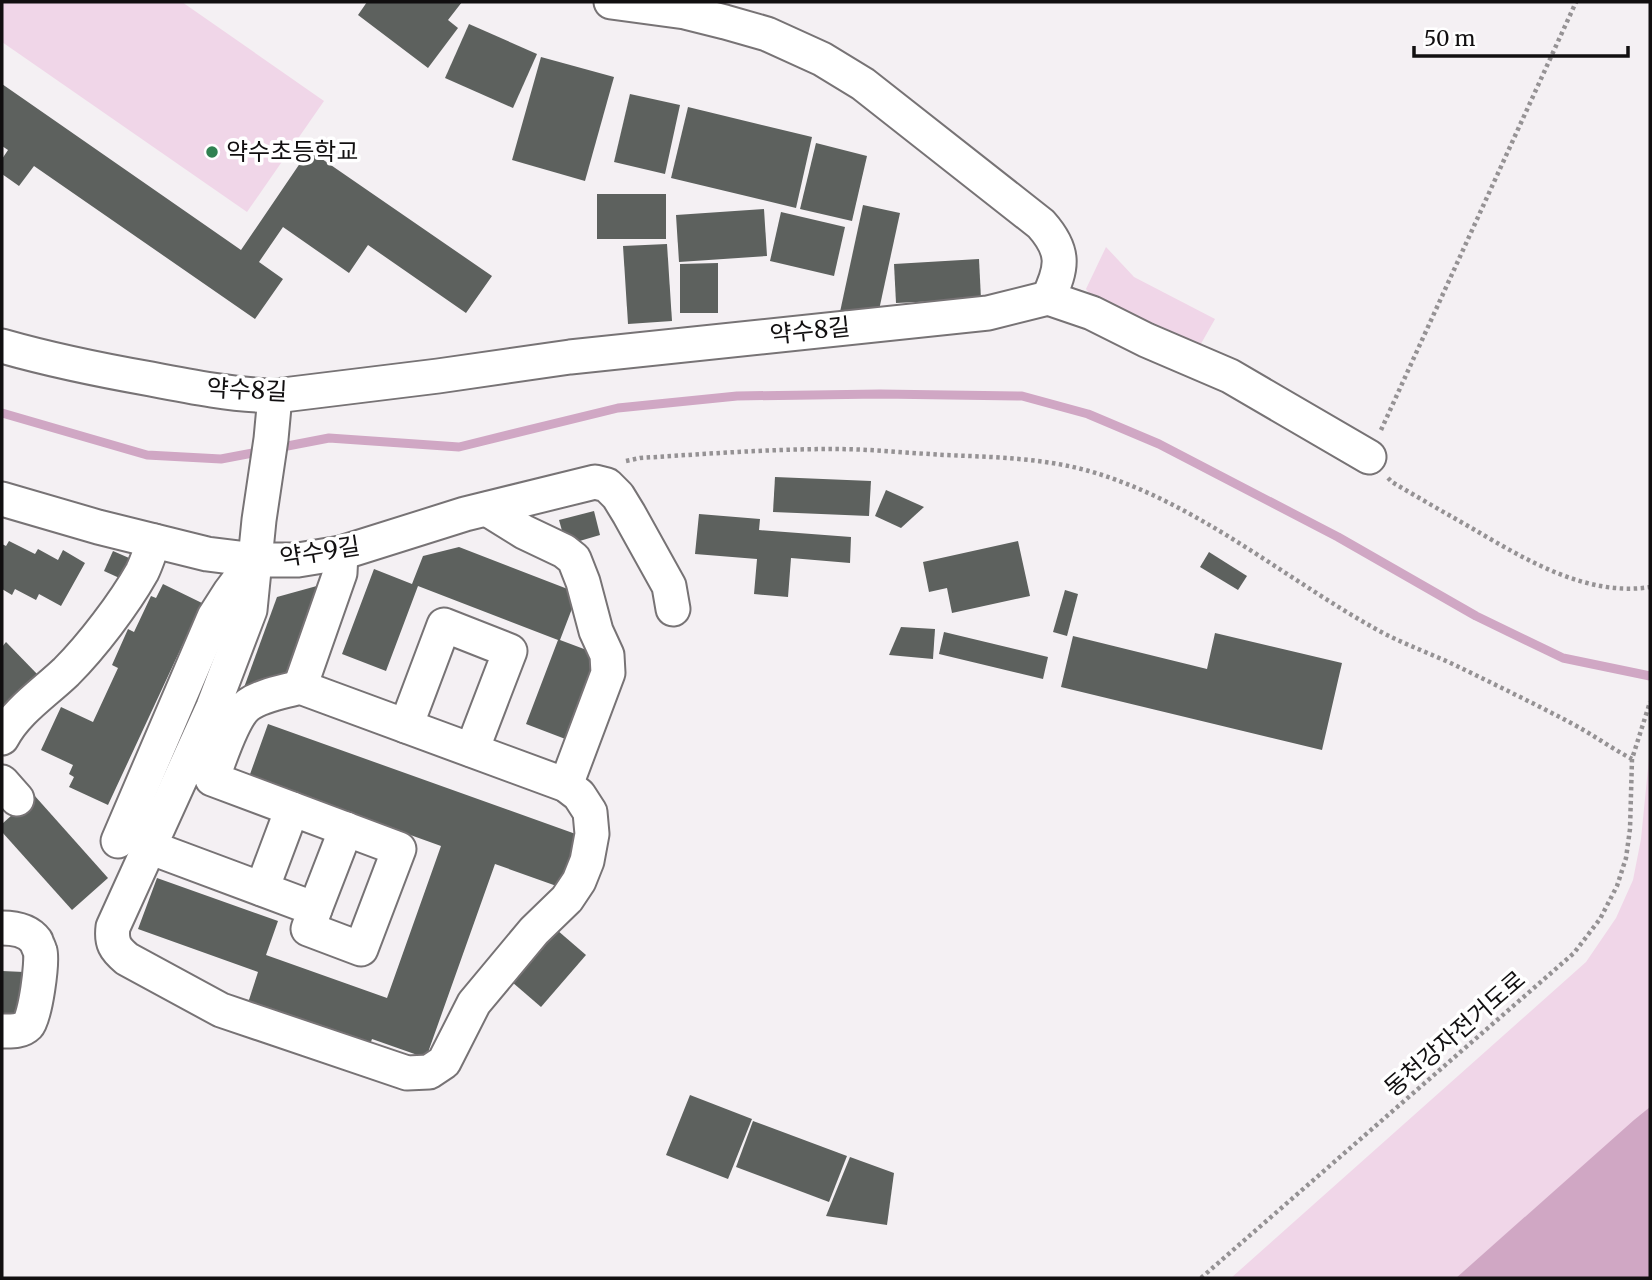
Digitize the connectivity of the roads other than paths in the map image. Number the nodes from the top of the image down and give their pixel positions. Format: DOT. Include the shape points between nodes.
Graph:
graph roads {
  1 [pos="611,2"];
  2 [pos="1048,298"];
  3 [pos="2,346"];
  4 [pos="275,396"];
  5 [pos="1369,457"];
  6 [pos="2,499"];
  7 [pos="487,509"];
  8 [pos="154,541"];
  9 [pos="341,552"];
  10 [pos="254,560"];
  11 [pos="673,610"];
  12 [pos="300,687"];
  13 [pos="225,712"];
  14 [pos="406,726"];
  15 [pos="2,738"];
  16 [pos="472,750"];
  17 [pos="566,785"];
  18 [pos="292,809"];
  19 [pos="346,829"];
  20 [pos="134,844"];
  21 [pos="262,889"];
  22 [pos="315,909"];
  23 [pos="2,928"];
  24 [pos="2,1031"];
  1 -- 2 [label="street" via="685,12 767,34 822,59 863,85 1053,237 1060,256 1058,278"];
  2 -- 4 [label="street, 약수8길" via="988,313 580,355"];
  2 -- 5 [label="street" via="1092,313 1230,376"];
  3 -- 4 [label="street, 약수8길" via="208,390"];
  4 -- 10 [label="street"];
  6 -- 8 [label="street, 약수9길"];
  7 -- 9 [label="street, 약수9길"];
  7 -- 11 [label="street, 약수9길" via="595,482 607,485 618,496 669,586"];
  7 -- 17 [label="street" via="574,559 607,655 608,673"];
  8 -- 10 [label="street, 약수9길"];
  8 -- 15 [label="street" via="142,571 90,645"];
  9 -- 10 [label="street, 약수9길" via="298,561"];
  9 -- 12 [label="street" via="340,573"];
  10 -- 13 [label="street" via="250,610"];
  10 -- 20 [label="street" via="214,617"];
  12 -- 13 [label="street"];
  12 -- 14 [label="street"];
  13 -- 18 [label="street" via="212,779"];
  13 -- 20 [label="street"];
  14 -- 16 [label="street"];
  14 -- 16 [label="street" via="444,625 510,650"];
  16 -- 17 [label="street"];
  17 -- 20 [label="street" via="590,812 590,848 579,881 474,1003 444,1062 429,1072 407,1073 221,1010 127,959 111,938"];
  18 -- 19 [label="street"];
  18 -- 21 [label="street"];
  19 -- 22 [label="street"];
  19 -- 22 [label="street" via="398,849 361,949 307,929"];
  20 -- 21 [label="street"];
  21 -- 22 [label="street"];
  23 -- 24 [label="street" via="28,933 41,953 34,1013 28,1025"];
}
